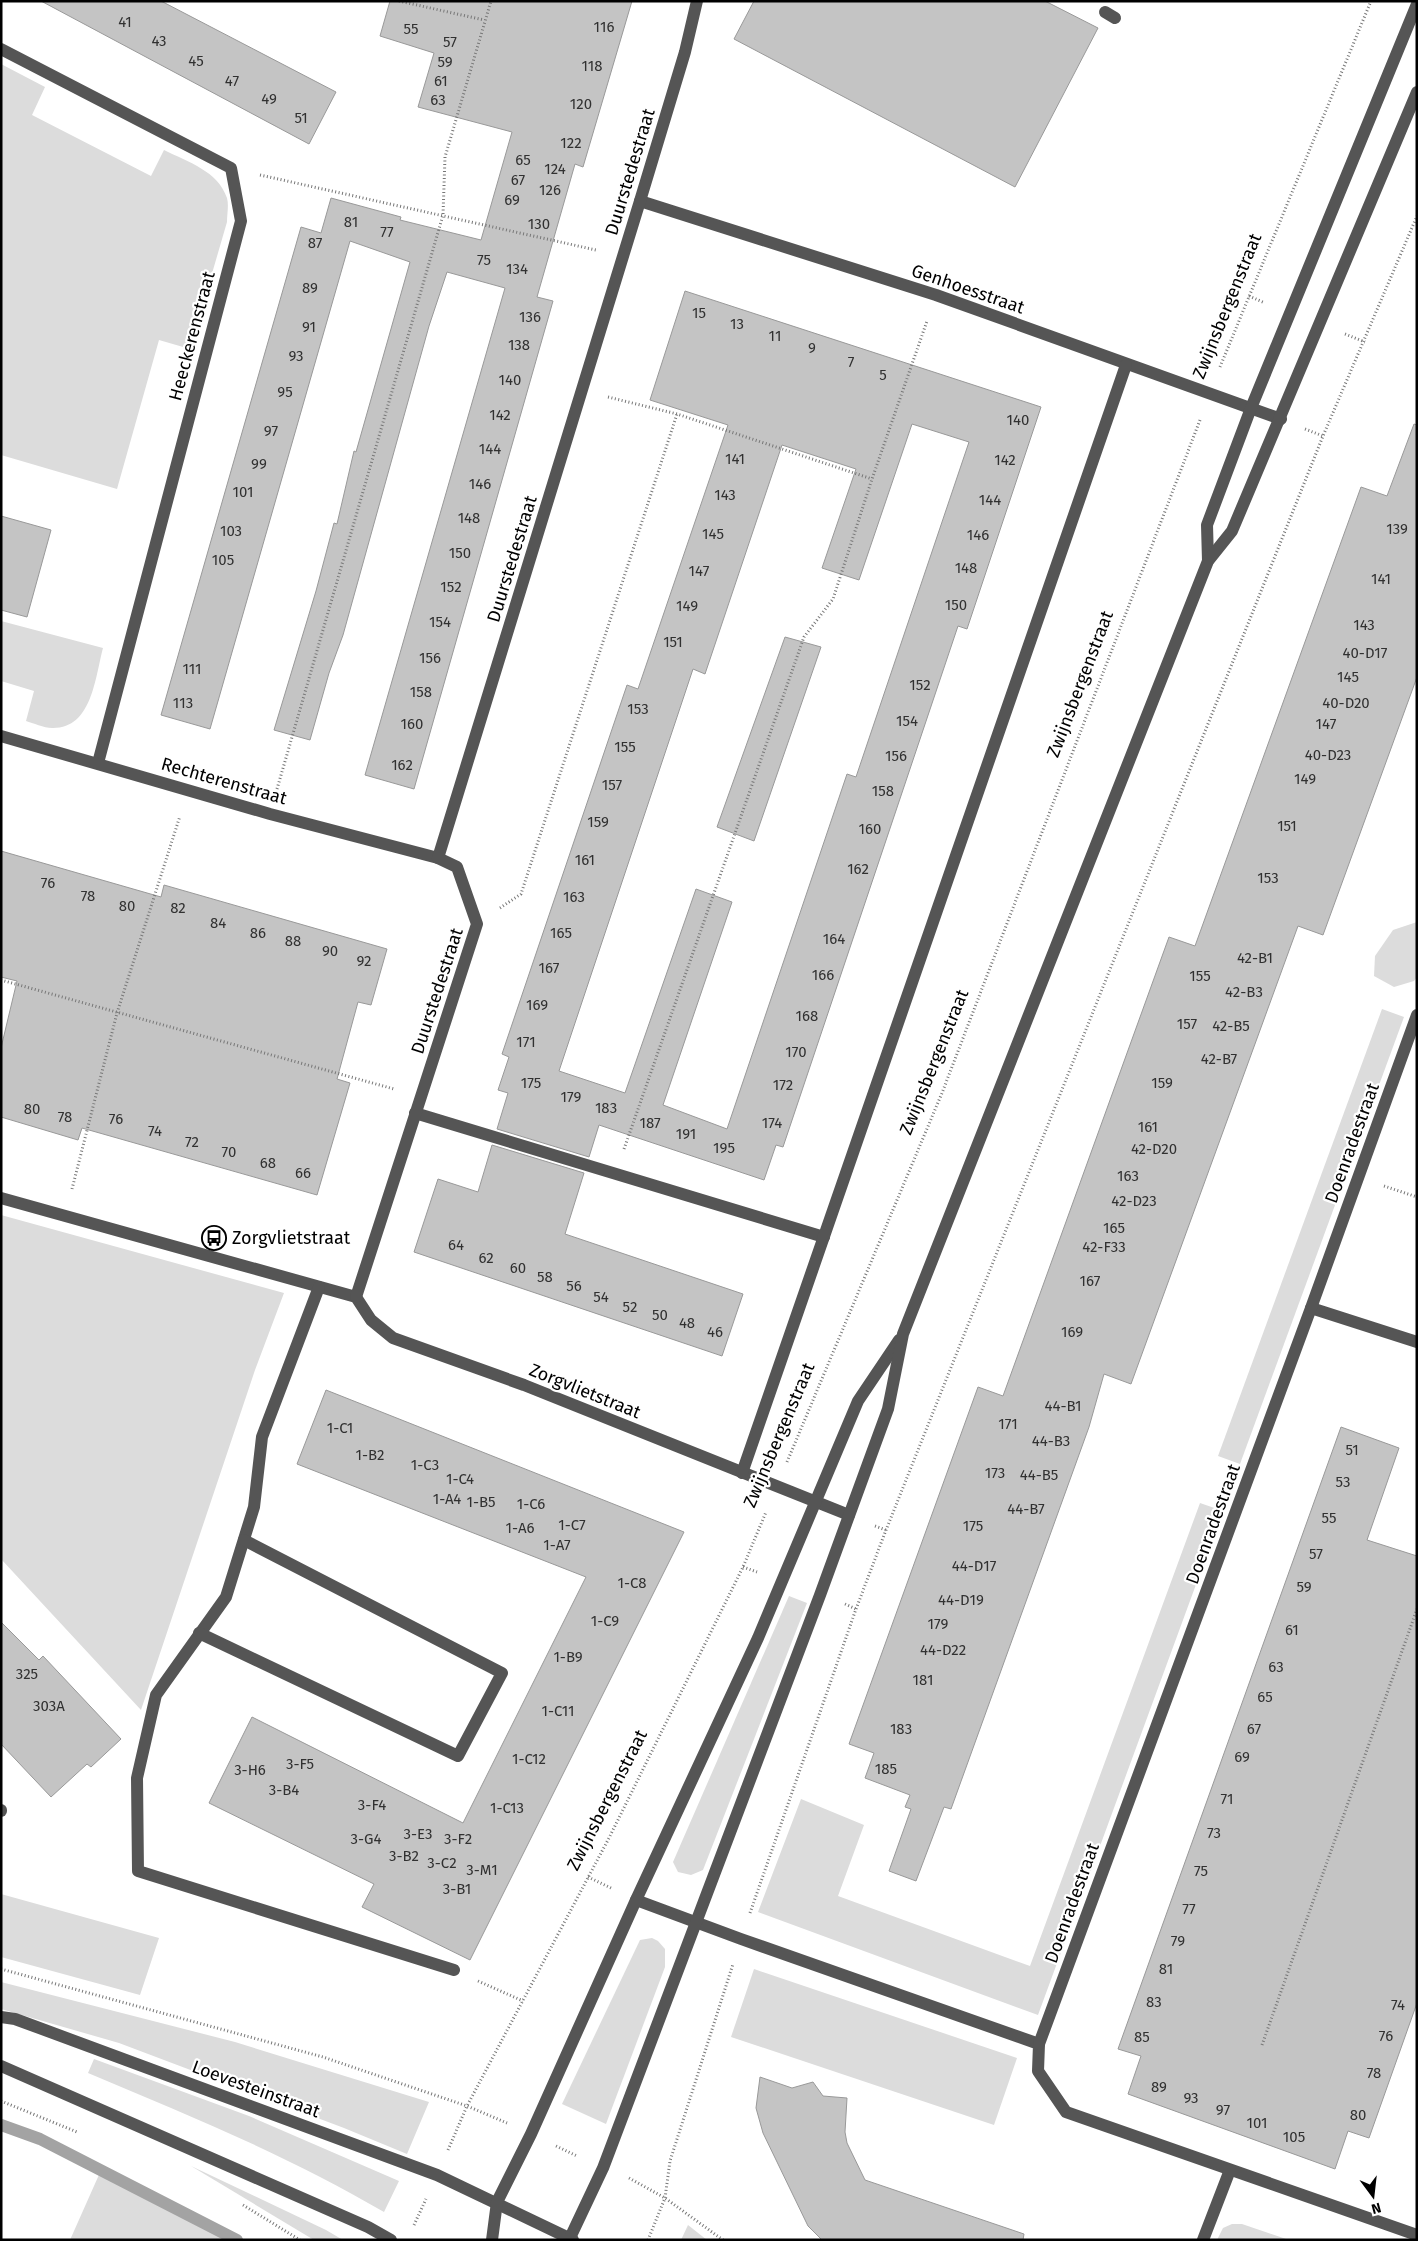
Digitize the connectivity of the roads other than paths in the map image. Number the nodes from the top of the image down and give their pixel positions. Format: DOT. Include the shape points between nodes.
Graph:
graph roads {
  1 [pos="697,1"];
  2 [pos="1417,4"];
  3 [pos="1,49"];
  4 [pos="1417,92"];
  5 [pos="640,201"];
  6 [pos="1126,365"];
  7 [pos="1251,408"];
  8 [pos="1281,419"];
  9 [pos="1208,561"];
  10 [pos="1,736"];
  11 [pos="98,763"];
  12 [pos="438,858"];
  13 [pos="1417,1015"];
  14 [pos="416,1113"];
  15 [pos="1,1198"];
  16 [pos="824,1238"];
  17 [pos="319,1286"];
  18 [pos="356,1297"];
  19 [pos="1311,1308"];
  20 [pos="902,1334"];
  21 [pos="1417,1342"];
  22 [pos="742,1473"];
  23 [pos="816,1501"];
  24 [pos="849,1515"];
  25 [pos="244,1540"];
  26 [pos="199,1633"];
  27 [pos="636,1900"];
  28 [pos="696,1922"];
  29 [pos="454,1970"];
  30 [pos="1,2016"];
  31 [pos="1039,2044"];
  32 [pos="1,2066"];
  33 [pos="1230,2170"];
  34 [pos="496,2202"];
  35 [pos="1417,2235"];
  36 [pos="571,2239"];
  37 [pos="391,2240"];
  38 [pos="492,2240"];
  39 [pos="1203,2240"];
  1 -- 5 [label="street, Duurstedestraat"];
  2 -- 7 [label="street"];
  3 -- 11 [label="street, Heeckerenstraat" via="231,168 241,221"];
  4 -- 8 [label="street"];
  5 -- 6 [label="street, Genhoesstraat" via="936,295"];
  5 -- 12 [label="street, Duurstedestraat"];
  6 -- 7 [label="street, Genhoesstraat"];
  6 -- 16 [label="street, Zwijnsbergenstraat"];
  7 -- 8 [label="street, Genhoesstraat"];
  7 -- 9 [label="street" via="1207,525"];
  8 -- 9 [label="street" via="1232,532"];
  9 -- 20 [label="street"];
  10 -- 11 [label="street, Rechterenstraat"];
  11 -- 12 [label="street, Rechterenstraat" via="270,814"];
  12 -- 14 [label="street, Duurstedestraat" via="457,867 477,924"];
  13 -- 19 [label="street, Doenradestraat"];
  14 -- 16 [label="street"];
  14 -- 18 [label="street, Duurstedestraat"];
  15 -- 17 [label="street"];
  16 -- 22 [label="street, Zwijnsbergenstraat"];
  17 -- 18 [label="street"];
  17 -- 25 [label="street" via="262,1437 254,1507"];
  18 -- 22 [label="street, Zorgvlietstraat" via="371,1320 393,1338 524,1385"];
  19 -- 21 [label="street"];
  19 -- 31 [label="street, Doenradestraat"];
  20 -- 23 [label="street" via="858,1401"];
  20 -- 24 [label="street" via="888,1409"];
  22 -- 23 [label="street, Zorgvlietstraat"];
  23 -- 24 [label="street, Zorgvlietstraat"];
  23 -- 27 [label="street" via="758,1638"];
  24 -- 28 [label="street"];
  25 -- 26 [label="street" via="226,1597"];
  25 -- 26 [label="street" via="502,1673 458,1756"];
  26 -- 29 [label="street" via="156,1696 137,1778 138,1871"];
  27 -- 28 [label="street"];
  27 -- 34 [label="street" via="535,2125"];
  28 -- 31 [label="street"];
  28 -- 36 [label="street" via="603,2168"];
  30 -- 34 [label="street, Loevesteinstraat" via="437,2175"];
  31 -- 33 [label="street, Doenradestraat" via="1038,2072 1066,2112"];
  32 -- 37 [label="street"];
  33 -- 35 [label="street, Doenradestraat"];
  33 -- 39 [label="street"];
  34 -- 36 [label="street, Loevesteinstraat"];
  34 -- 38 [label="street"];
}
